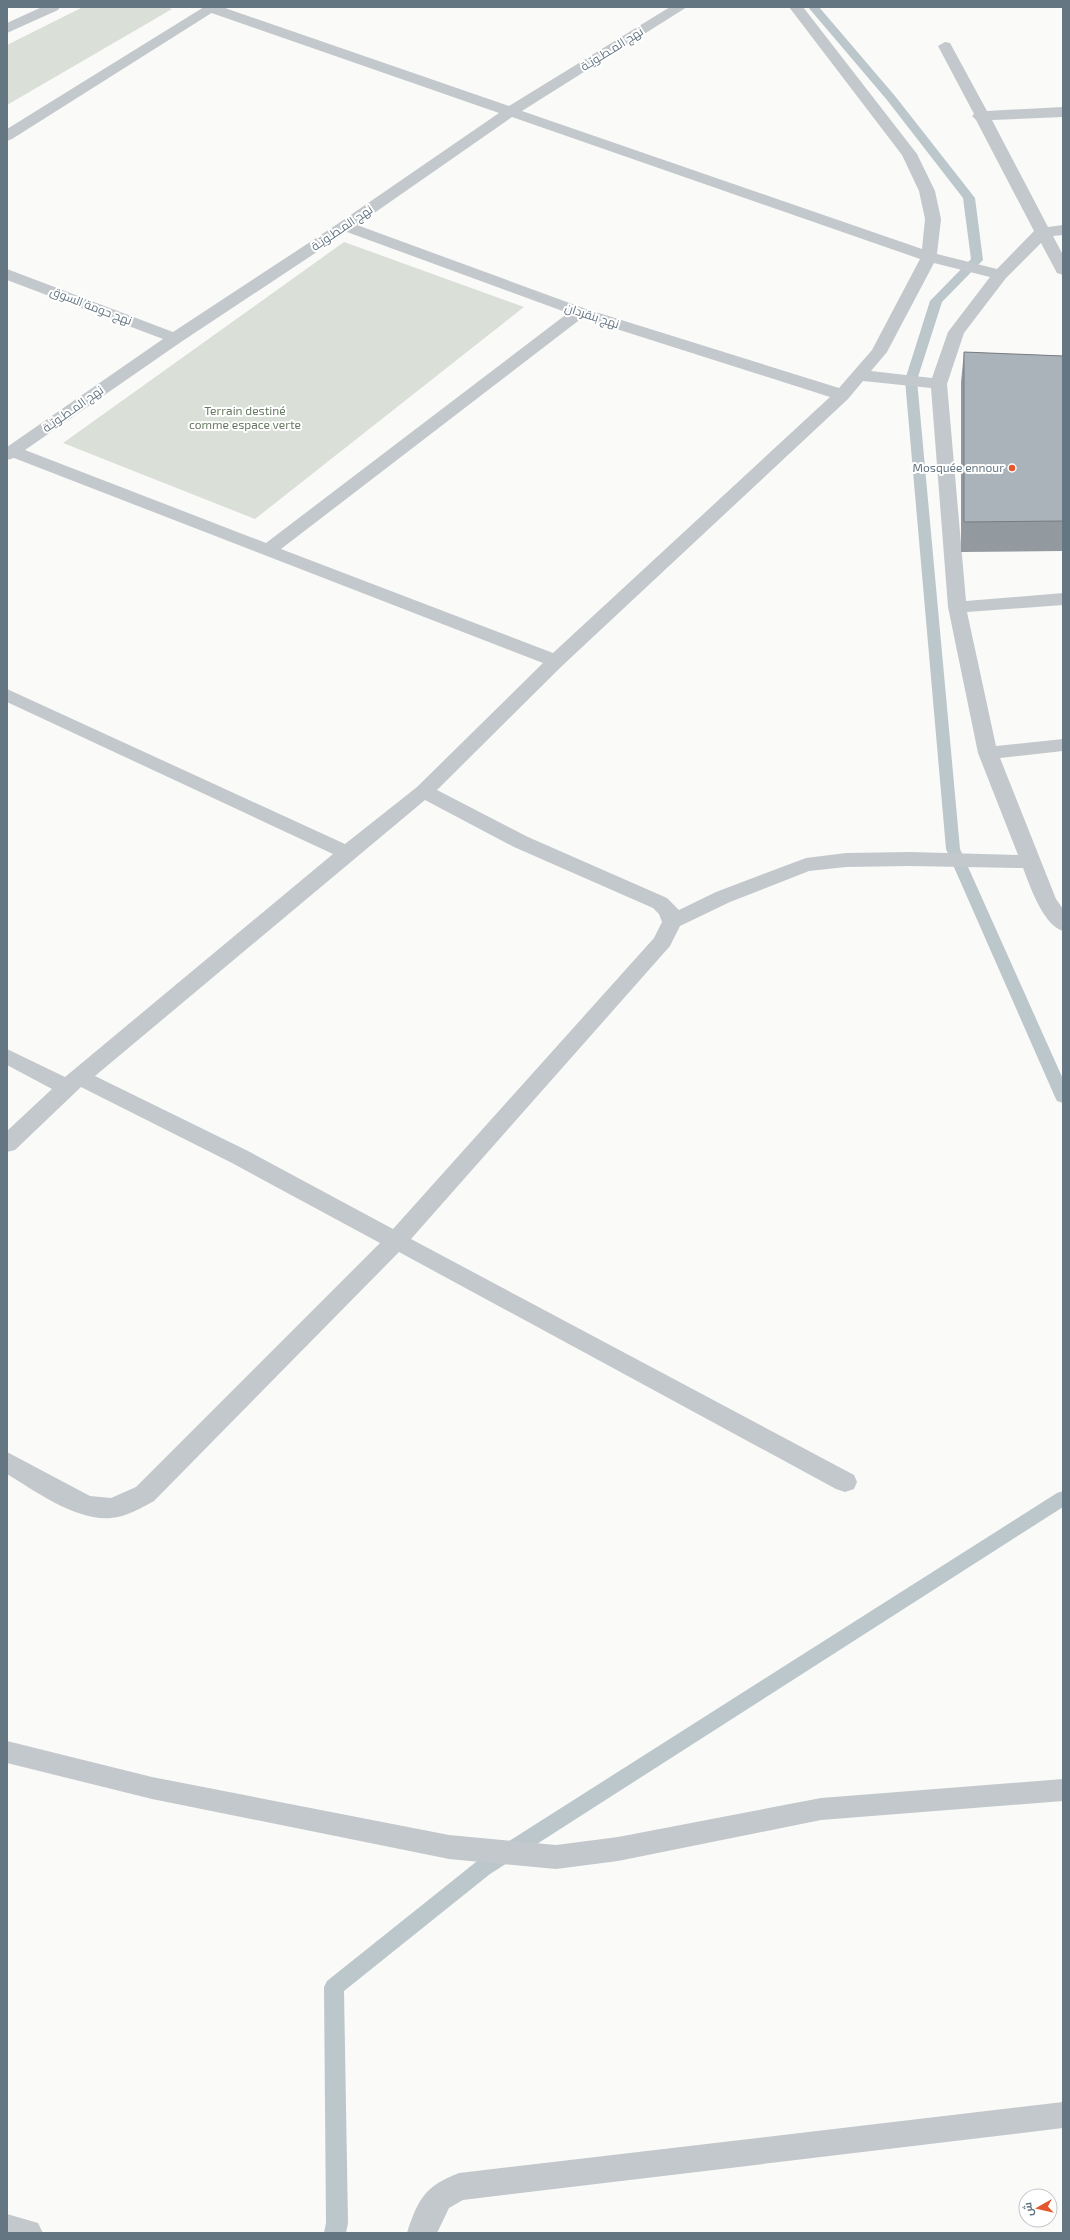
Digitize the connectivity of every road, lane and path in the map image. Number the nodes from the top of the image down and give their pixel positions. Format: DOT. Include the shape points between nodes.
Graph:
graph roads {
  1 [pos="53,7"];
  2 [pos="211,7"];
  3 [pos="680,7"];
  4 [pos="796,7"];
  5 [pos="7,28"];
  6 [pos="945,46"];
  7 [pos="510,112"];
  8 [pos="1063,112"];
  9 [pos="980,116"];
  10 [pos="7,136"];
  11 [pos="345,226"];
  12 [pos="1063,230"];
  13 [pos="1042,232"];
  14 [pos="930,257"];
  15 [pos="1063,270"];
  16 [pos="7,274"];
  17 [pos="1000,275"];
  18 [pos="580,312"];
  19 [pos="176,338"];
  20 [pos="859,375"];
  21 [pos="939,384"];
  22 [pos="842,395"];
  23 [pos="10,453"];
  24 [pos="268,550"];
  25 [pos="1063,599"];
  26 [pos="957,607"];
  27 [pos="556,661"];
  28 [pos="7,695"];
  29 [pos="1063,745"];
  30 [pos="988,753"];
  31 [pos="424,790"];
  32 [pos="347,853"];
  33 [pos="1031,862"];
  34 [pos="1054,899"];
  35 [pos="672,922"];
  36 [pos="1063,924"];
  37 [pos="7,1056"];
  38 [pos="73,1082"];
  39 [pos="7,1144"];
  40 [pos="395,1242"];
  41 [pos="7,1462"];
  42 [pos="845,1482"];
  43 [pos="7,1752"];
  44 [pos="1063,1790"];
  45 [pos="1063,2115"];
  46 [pos="7,2228"];
  47 [pos="28,2233"];
  48 [pos="422,2233"];
  1 -- 5 [label="street"];
  2 -- 7 [label="street"];
  2 -- 10 [label="street"];
  3 -- 7 [label="street, نهج المـطـويّـة"];
  4 -- 14 [label="street" via="909,154 928,198 932,219"];
  6 -- 9 [label="street"];
  7 -- 11 [label="street, نهج المـطـويّـة"];
  7 -- 14 [label="street"];
  8 -- 9 [label="street"];
  9 -- 13 [label="street"];
  11 -- 18 [label="street, نهج بنقردان"];
  11 -- 19 [label="street, نهج المـطـويّـة"];
  12 -- 13 [label="street"];
  13 -- 15 [label="street"];
  13 -- 17 [label="street"];
  14 -- 17 [label="street"];
  14 -- 20 [label="street" via="879,352"];
  16 -- 19 [label="street, نهج حومة السوق"];
  17 -- 21 [label="street" via="956,332"];
  18 -- 22 [label="street, نهج بنقردان"];
  18 -- 24 [label="street"];
  19 -- 23 [label="street, نهج المـطـويّـة"];
  20 -- 21 [label="street"];
  20 -- 22 [label="street"];
  21 -- 26 [label="street"];
  22 -- 27 [label="street"];
  23 -- 24 [label="street"];
  24 -- 27 [label="street"];
  25 -- 26 [label="street"];
  26 -- 30 [label="street"];
  27 -- 31 [label="street"];
  28 -- 32 [label="street"];
  29 -- 30 [label="street"];
  30 -- 33 [label="street"];
  31 -- 32 [label="street"];
  31 -- 35 [label="street" via="521,842 660,904 669,912"];
  32 -- 38 [label="street"];
  33 -- 34 [label="street"];
  33 -- 35 [label="street" via="910,859 846,860 806,865 723,897"];
  34 -- 36 [label="street"];
  35 -- 40 [label="street" via="663,941"];
  37 -- 38 [label="street"];
  38 -- 39 [label="street"];
  38 -- 40 [label="street" via="240,1157"];
  40 -- 41 [label="street" via="139,1498 126,1505 110,1508 84,1505"];
  40 -- 42 [label="street"];
  43 -- 44 [label="street" via="152,1788 449,1847 556,1857 618,1849 821,1809"];
  45 -- 48 [label="street" via="459,2187 438,2198"];
  46 -- 47 [label="street"];
}
